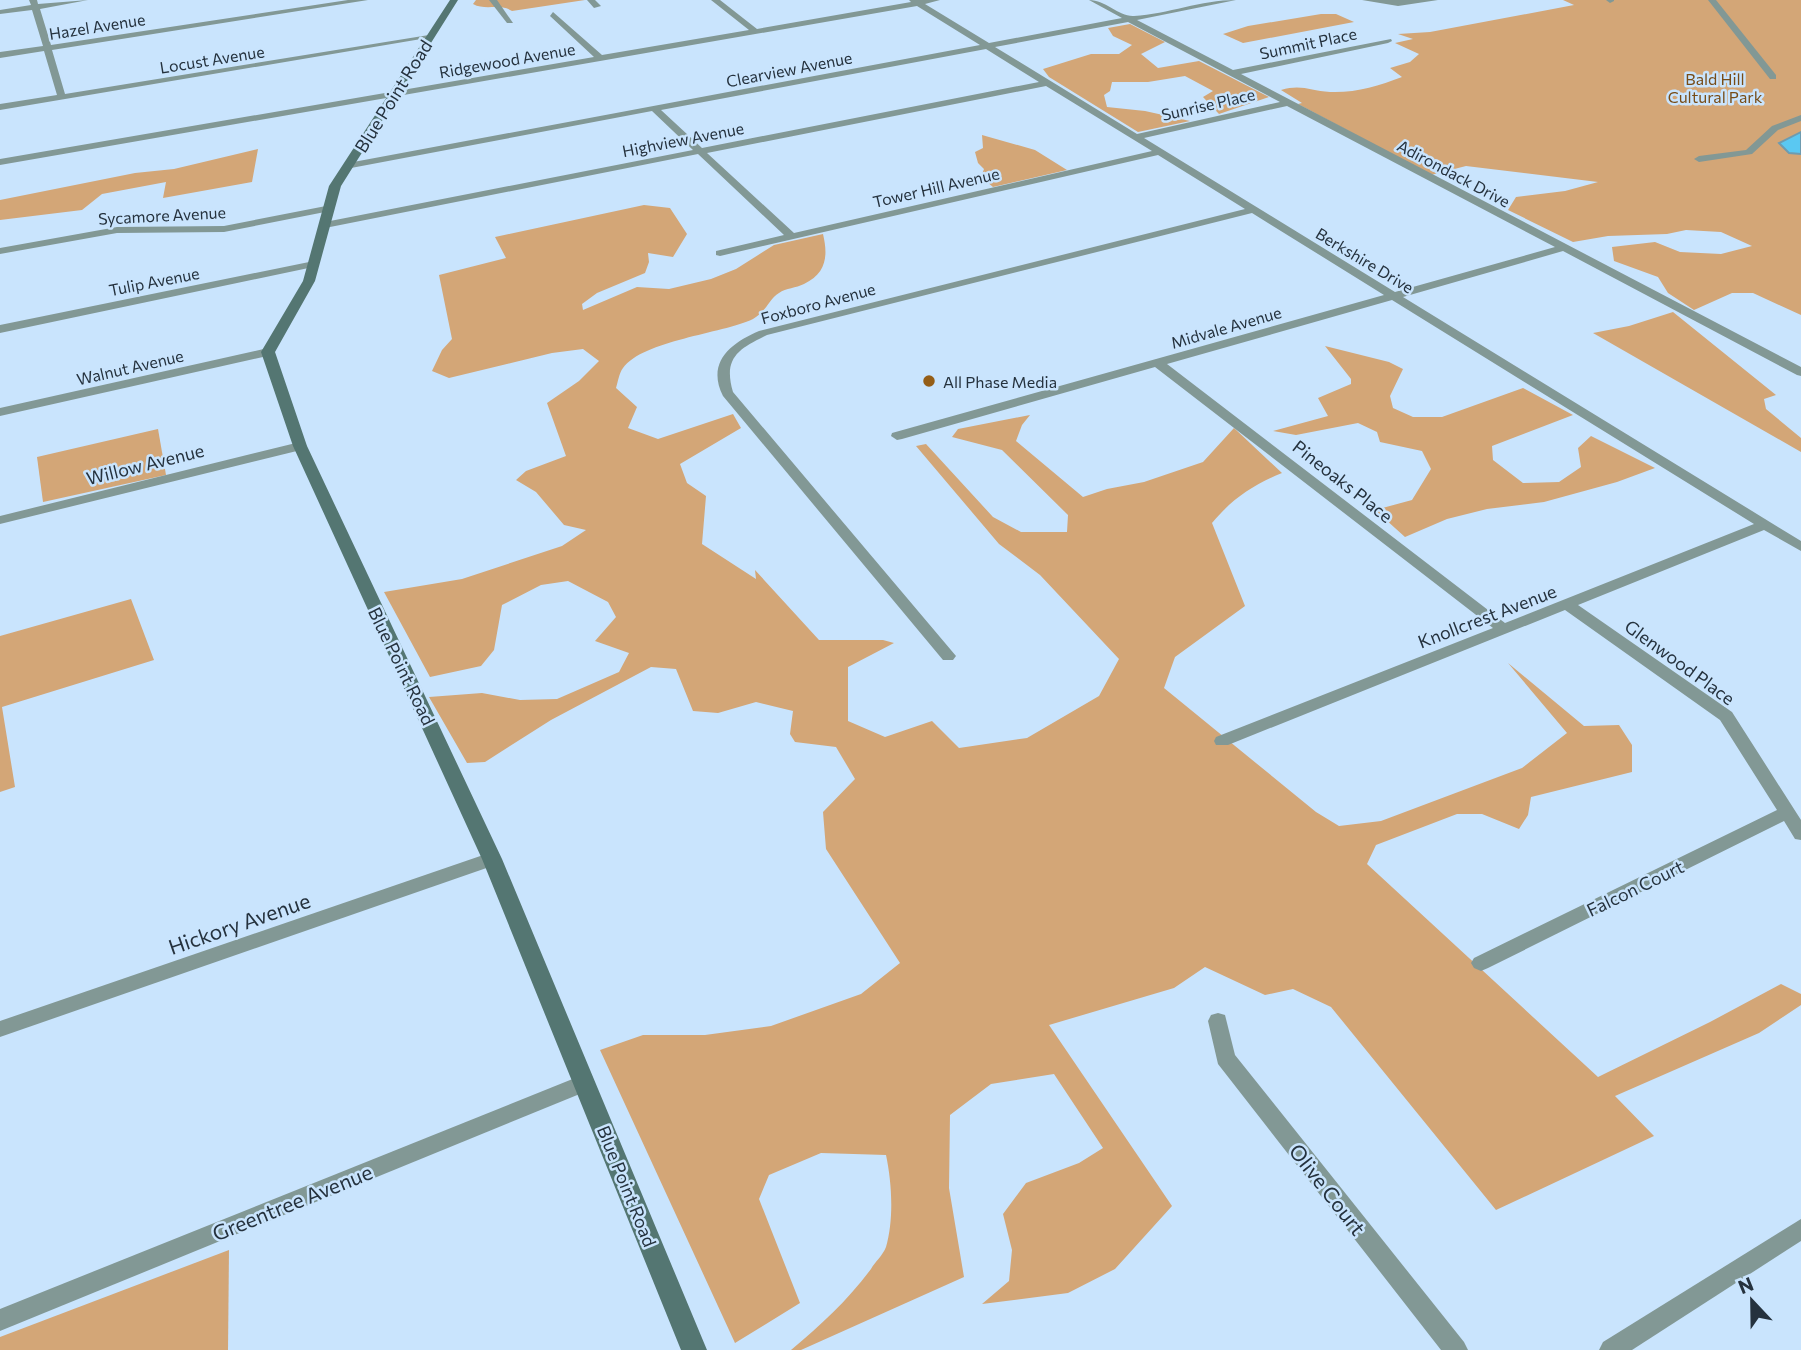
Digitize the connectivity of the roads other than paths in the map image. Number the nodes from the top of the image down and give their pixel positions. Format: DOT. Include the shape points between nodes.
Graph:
graph roads {
  1 [pos="84,0"];
  2 [pos="364,0"];
  3 [pos="454,0"];
  4 [pos="493,0"];
  5 [pos="715,0"];
  6 [pos="936,0"];
  7 [pos="1093,0"];
  8 [pos="1232,0"];
  9 [pos="1366,0"];
  10 [pos="1434,0"];
  11 [pos="1712,0"];
  12 [pos="916,1"];
  13 [pos="34,3"];
  14 [pos="0,12"];
  15 [pos="553,14"];
  16 [pos="1129,19"];
  17 [pos="510,21"];
  18 [pos="755,31"];
  19 [pos="429,37"];
  20 [pos="1388,41"];
  21 [pos="986,46"];
  22 [pos="46,48"];
  23 [pos="0,55"];
  24 [pos="600,58"];
  25 [pos="1234,73"];
  26 [pos="1773,77"];
  27 [pos="1046,83"];
  28 [pos="394,94"];
  29 [pos="62,97"];
  30 [pos="1287,103"];
  31 [pos="0,107"];
  32 [pos="655,109"];
  33 [pos="1801,118"];
  34 [pos="1136,137"];
  35 [pos="700,152"];
  36 [pos="1160,152"];
  37 [pos="1699,159"];
  38 [pos="0,162"];
  39 [pos="351,165"];
  40 [pos="1253,210"];
  41 [pos="326,217"];
  42 [pos="792,237"];
  43 [pos="1563,247"];
  44 [pos="0,251"];
  45 [pos="720,253"];
  46 [pos="314,264"];
  47 [pos="1395,296"];
  48 [pos="0,329"];
  49 [pos="268,352"];
  50 [pos="1158,363"];
  51 [pos="1801,372"];
  52 [pos="0,412"];
  53 [pos="897,436"];
  54 [pos="300,446"];
  55 [pos="0,520"];
  56 [pos="1765,525"];
  57 [pos="1801,547"];
  58 [pos="1568,605"];
  59 [pos="1504,629"];
  60 [pos="948,656"];
  61 [pos="1223,741"];
  62 [pos="1787,812"];
  63 [pos="1801,834"];
  64 [pos="492,859"];
  65 [pos="1482,963"];
  66 [pos="1218,1021"];
  67 [pos="0,1029"];
  68 [pos="585,1083"];
  69 [pos="1801,1229"];
  70 [pos="0,1320"];
  71 [pos="695,1350"];
  72 [pos="1456,1350"];
  73 [pos="1611,1350"];
  1 -- 13 [label="street"];
  2 -- 22 [label="street, Hazel Avenue"];
  3 -- 19 [label="street, Blue Point Road"];
  4 -- 17 [label="street"];
  5 -- 18 [label="street"];
  6 -- 12 [label="street, Ridgewood Avenue"];
  7 -- 16 [label="street, Adirondack Drive"];
  8 -- 16 [label="street, Clearview Avenue"];
  9 -- 10 [label="street" via="1398,4"];
  11 -- 26 [label="street"];
  12 -- 18 [label="street, Ridgewood Avenue"];
  12 -- 21 [label="street, Berkshire Drive"];
  13 -- 14 [label="street"];
  13 -- 22 [label="street"];
  15 -- 24 [label="street"];
  16 -- 21 [label="street, Clearview Avenue"];
  16 -- 25 [label="street, Adirondack Drive"];
  18 -- 24 [label="street, Ridgewood Avenue"];
  19 -- 28 [label="street, Blue Point Road"];
  19 -- 29 [label="street, Locust Avenue"];
  20 -- 25 [label="street, Summit Place"];
  21 -- 27 [label="street, Berkshire Drive"];
  21 -- 32 [label="street, Clearview Avenue"];
  22 -- 23 [label="street, Hazel Avenue"];
  22 -- 29 [label="street"];
  24 -- 28 [label="street, Ridgewood Avenue"];
  25 -- 30 [label="street, Adirondack Drive"];
  27 -- 34 [label="street, Berkshire Drive"];
  27 -- 35 [label="street, Highview Avenue"];
  28 -- 38 [label="street, Ridgewood Avenue"];
  28 -- 39 [label="street, Blue Point Road"];
  29 -- 31 [label="street, Locust Avenue"];
  30 -- 34 [label="street, Sunrise Place"];
  30 -- 43 [label="street, Adirondack Drive"];
  32 -- 35 [label="street"];
  32 -- 39 [label="street, Clearview Avenue"];
  33 -- 37 [label="street" via="1775,128 1749,152"];
  34 -- 36 [label="street, Berkshire Drive"];
  35 -- 41 [label="street, Highview Avenue"];
  35 -- 42 [label="street"];
  36 -- 40 [label="street, Berkshire Drive"];
  36 -- 42 [label="street, Tower Hill Avenue"];
  39 -- 41 [label="street, Blue Point Road" via="335,186"];
  40 -- 47 [label="street, Berkshire Drive"];
  40 -- 60 [label="street, Foxboro Avenue" via="785,327 750,339 728,354 721,375 727,393"];
  41 -- 44 [label="street, Sycamore Avenue" via="224,229 117,230"];
  41 -- 46 [label="street, Blue Point Road"];
  42 -- 45 [label="street, Tower Hill Avenue"];
  43 -- 47 [label="street, Midvale Avenue"];
  43 -- 51 [label="street, Adirondack Drive"];
  46 -- 48 [label="street, Tulip Avenue"];
  46 -- 49 [label="street, Blue Point Road" via="309,282"];
  47 -- 50 [label="street, Midvale Avenue"];
  47 -- 56 [label="street, Berkshire Drive"];
  49 -- 52 [label="street, Walnut Avenue"];
  49 -- 54 [label="street, Blue Point Road"];
  50 -- 53 [label="street, Midvale Avenue"];
  50 -- 59 [label="street, Pineoaks Place"];
  54 -- 55 [label="street, Willow Avenue"];
  54 -- 64 [label="street, Blue Point Road"];
  56 -- 57 [label="street, Berkshire Drive"];
  56 -- 58 [label="street, Knollcrest Avenue"];
  58 -- 59 [label="street, Knollcrest Avenue"];
  58 -- 62 [label="street, Glenwood Place" via="1726,716"];
  59 -- 61 [label="street, Knollcrest Avenue"];
  62 -- 63 [label="street, Glenwood Place"];
  62 -- 65 [label="street, Falcon Court"];
  64 -- 67 [label="street, Hickory Avenue"];
  64 -- 68 [label="street, Blue Point Road"];
  66 -- 72 [label="street, Olive Court" via="1225,1058"];
  68 -- 70 [label="street, Greentree Avenue"];
  68 -- 71 [label="street, Blue Point Road"];
  69 -- 73 [label="street"];
}
